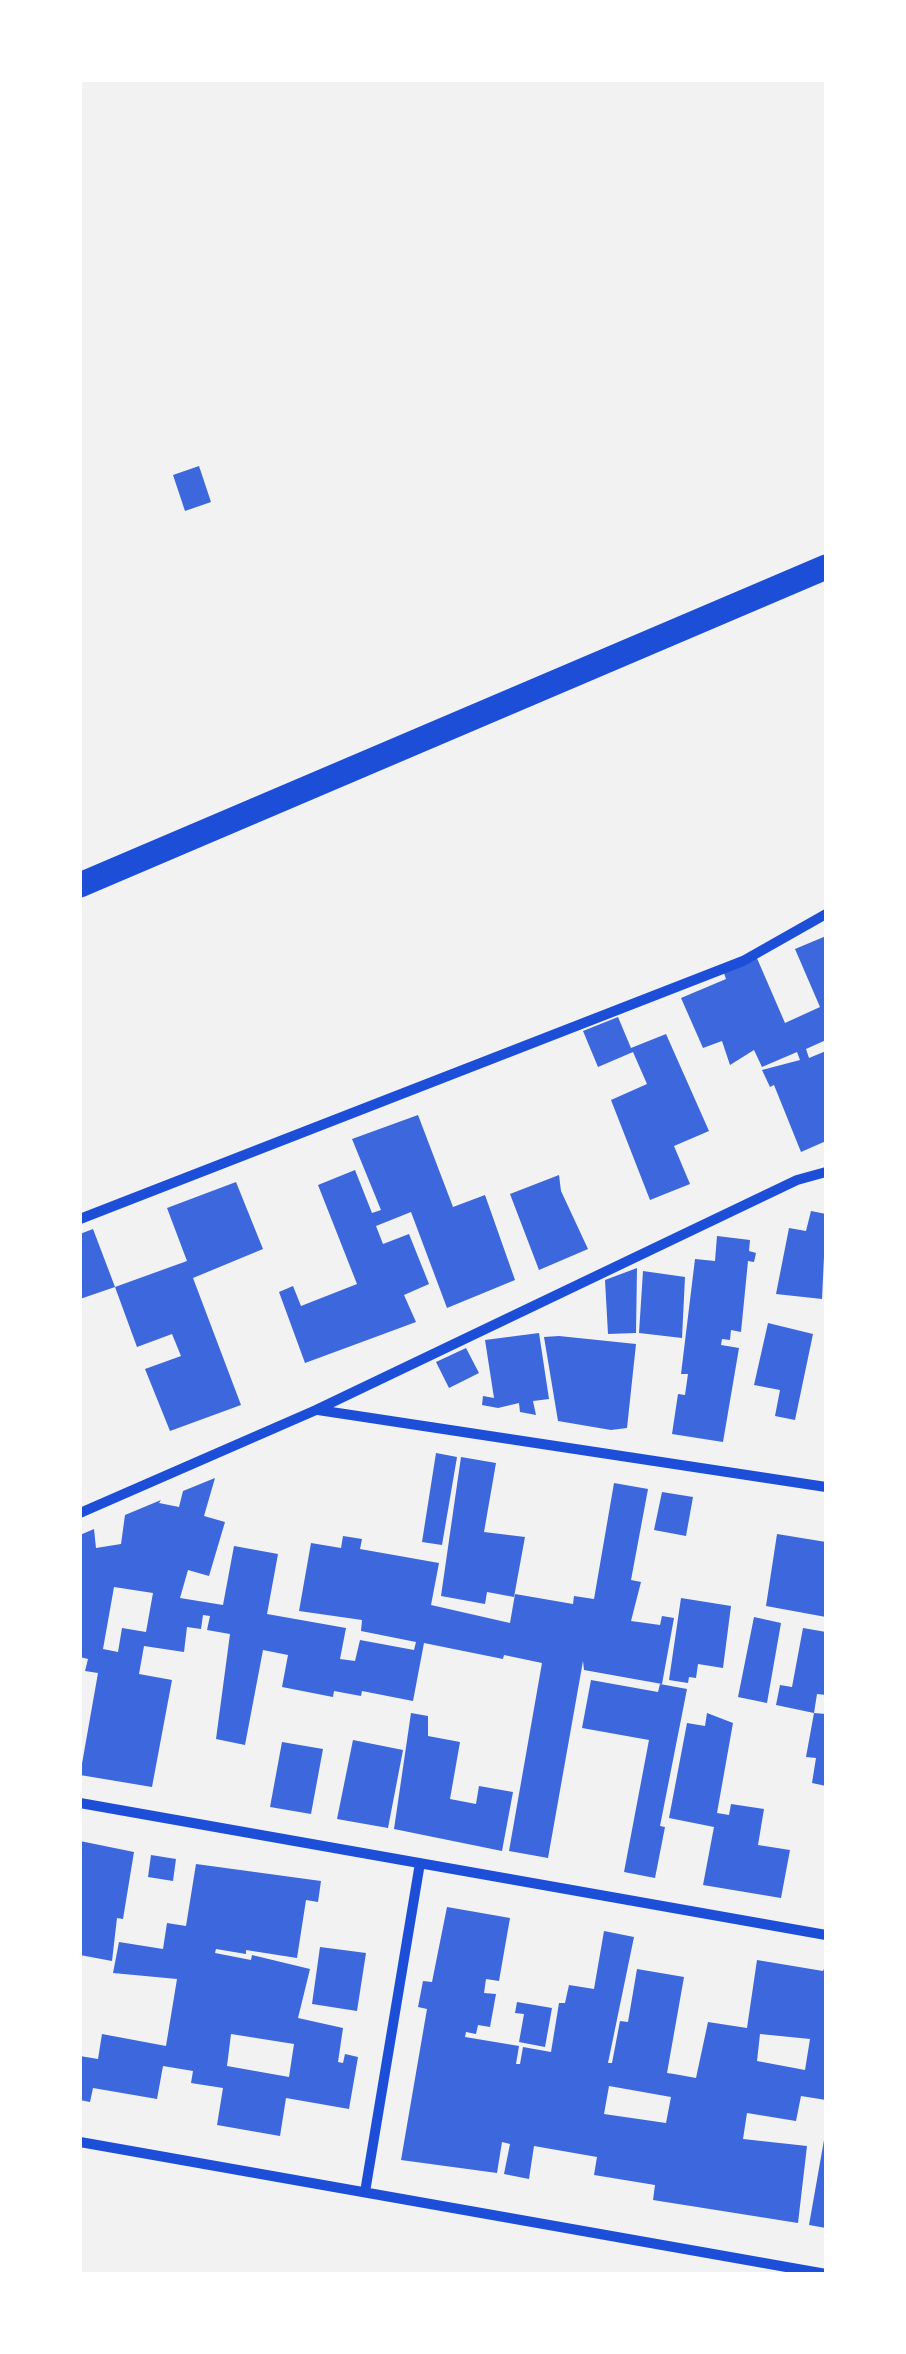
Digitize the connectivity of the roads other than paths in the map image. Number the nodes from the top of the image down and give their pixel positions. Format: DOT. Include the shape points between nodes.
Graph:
graph roads {
  1 [pos="826,567"];
  2 [pos="80,885"];
  3 [pos="826,914"];
  4 [pos="826,1172"];
  5 [pos="80,1219"];
  6 [pos="316,1410"];
  7 [pos="826,1487"];
  8 [pos="80,1513"];
  9 [pos="80,1804"];
  10 [pos="420,1863"];
  11 [pos="826,1935"];
  12 [pos="80,2142"];
  13 [pos="365,2192"];
  14 [pos="826,2274"];
  1 -- 2 [label="main road"];
  3 -- 5 [label="street" via="743,961"];
  4 -- 6 [label="street" via="797,1180"];
  6 -- 7 [label="street"];
  6 -- 8 [label="street"];
  9 -- 10 [label="street"];
  10 -- 11 [label="street"];
  10 -- 13 [label="street"];
  12 -- 13 [label="street"];
  13 -- 14 [label="street"];
}
